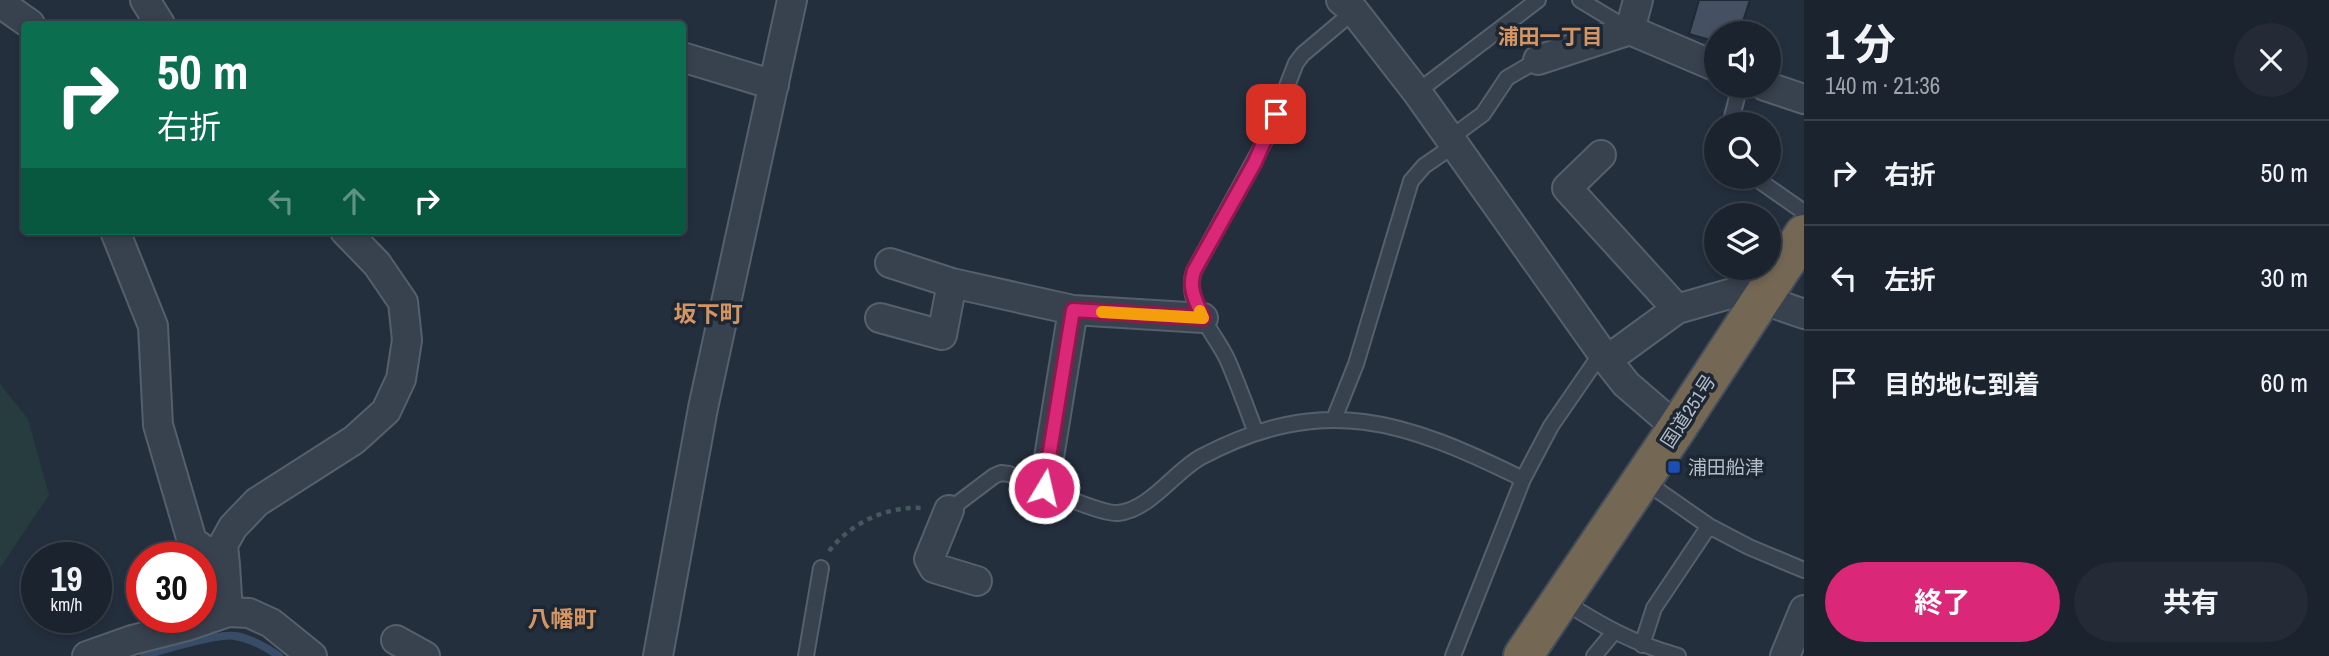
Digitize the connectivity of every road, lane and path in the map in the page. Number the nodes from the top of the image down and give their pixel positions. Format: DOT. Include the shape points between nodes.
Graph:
graph roads {
  1 [pos="145,0"];
  2 [pos="792,0"];
  3 [pos="1538,0"];
  4 [pos="1580,0"];
  5 [pos="1637,0"];
  6 [pos="0,3"];
  7 [pos="1348,6"];
  8 [pos="26,21"];
  9 [pos="158,21"];
  10 [pos="1630,30"];
  11 [pos="686,59"];
  12 [pos="1538,60"];
  13 [pos="1704,61"];
  14 [pos="774,85"];
  15 [pos="1781,91"];
  16 [pos="1417,92"];
  17 [pos="1804,99"];
  18 [pos="1451,143"];
  19 [pos="1601,155"];
  20 [pos="1771,189"];
  21 [pos="1804,212"];
  22 [pos="1804,234"];
  23 [pos="117,235"];
  24 [pos="349,235"];
  25 [pos="890,263"];
  26 [pos="952,284"];
  27 [pos="1766,291"];
  28 [pos="1677,309"];
  29 [pos="1073,310"];
  30 [pos="1804,314"];
  31 [pos="880,318"];
  32 [pos="1203,318"];
  33 [pos="1604,356"];
  34 [pos="1334,419"];
  35 [pos="1677,428"];
  36 [pos="1256,433"];
  37 [pos="1523,479"];
  38 [pos="1642,480"];
  39 [pos="1044,488"];
  40 [pos="949,510"];
  41 [pos="1709,526"];
  42 [pos="225,565"];
  43 [pos="821,568"];
  44 [pos="1804,570"];
  45 [pos="977,581"];
  46 [pos="1561,600"];
  47 [pos="1804,610"];
  48 [pos="228,612"];
  49 [pos="1614,632"];
  50 [pos="396,640"];
  51 [pos="1642,645"];
  52 [pos="87,656"];
  53 [pos="312,656"];
  54 [pos="425,656"];
  55 [pos="658,656"];
  56 [pos="806,656"];
  57 [pos="1453,656"];
  58 [pos="1523,656"];
  59 [pos="1594,656"];
  60 [pos="1678,656"];
  61 [pos="1785,656"];
  1 -- 9 [label="street"];
  2 -- 14 [label="street"];
  3 -- 16 [label="lane"];
  4 -- 10 [label="lane"];
  5 -- 10 [label="street"];
  6 -- 8 [label="street"];
  7 -- 16 [label="street"];
  7 -- 32 [label="lane" via="1291,71 1264,144 1194,271 1190,282"];
  10 -- 12 [label="street"];
  10 -- 13 [label="street"];
  11 -- 14 [label="street"];
  12 -- 18 [label="lane" via="1507,78 1483,114"];
  14 -- 55 [label="street" via="703,408"];
  15 -- 17 [label="street"];
  16 -- 18 [label="street"];
  18 -- 33 [label="street"];
  18 -- 34 [label="lane" via="1411,181 1356,363"];
  19 -- 28 [label="street" via="1567,188"];
  20 -- 21 [label="lane"];
  22 -- 27 [label="highway, 国道251号"];
  23 -- 42 [label="street" via="153,326 158,425 192,541"];
  24 -- 42 [label="street" via="377,264 403,302 407,340 401,379 386,411 354,440 257,502 233,527 223,545"];
  25 -- 26 [label="street"];
  26 -- 29 [label="street"];
  26 -- 31 [label="street" via="943,335"];
  27 -- 28 [label="street"];
  27 -- 30 [label="street"];
  27 -- 35 [label="highway, 国道251号"];
  28 -- 33 [label="street"];
  29 -- 32 [label="street"];
  29 -- 39 [label="street"];
  32 -- 36 [label="lane" via="1227,358"];
  33 -- 35 [label="street" via="1626,384"];
  33 -- 37 [label="lane" via="1551,426"];
  34 -- 36 [label="lane"];
  34 -- 37 [label="lane" via="1370,421 1419,433"];
  35 -- 38 [label="highway, 国道251号"];
  36 -- 39 [label="lane" via="1198,458 1128,512 1106,512"];
  37 -- 57 [label="lane"];
  38 -- 41 [label="lane"];
  38 -- 46 [label="highway, 国道251号"];
  39 -- 40 [label="lane" via="1001,473"];
  40 -- 43 [label="path" via="890,511 864,521 829,550"];
  40 -- 45 [label="street" via="929,559 934,568"];
  41 -- 44 [label="lane"];
  41 -- 51 [label="lane" via="1654,608"];
  42 -- 48 [label="street"];
  43 -- 56 [label="lane"];
  46 -- 49 [label="lane"];
  46 -- 58 [label="highway, 国道251号"];
  47 -- 61 [label="street"];
  48 -- 52 [label="street"];
  48 -- 53 [label="street" via="249,613 271,624"];
  49 -- 51 [label="lane"];
  49 -- 59 [label="lane"];
  50 -- 54 [label="street"];
  51 -- 60 [label="lane"];
}
